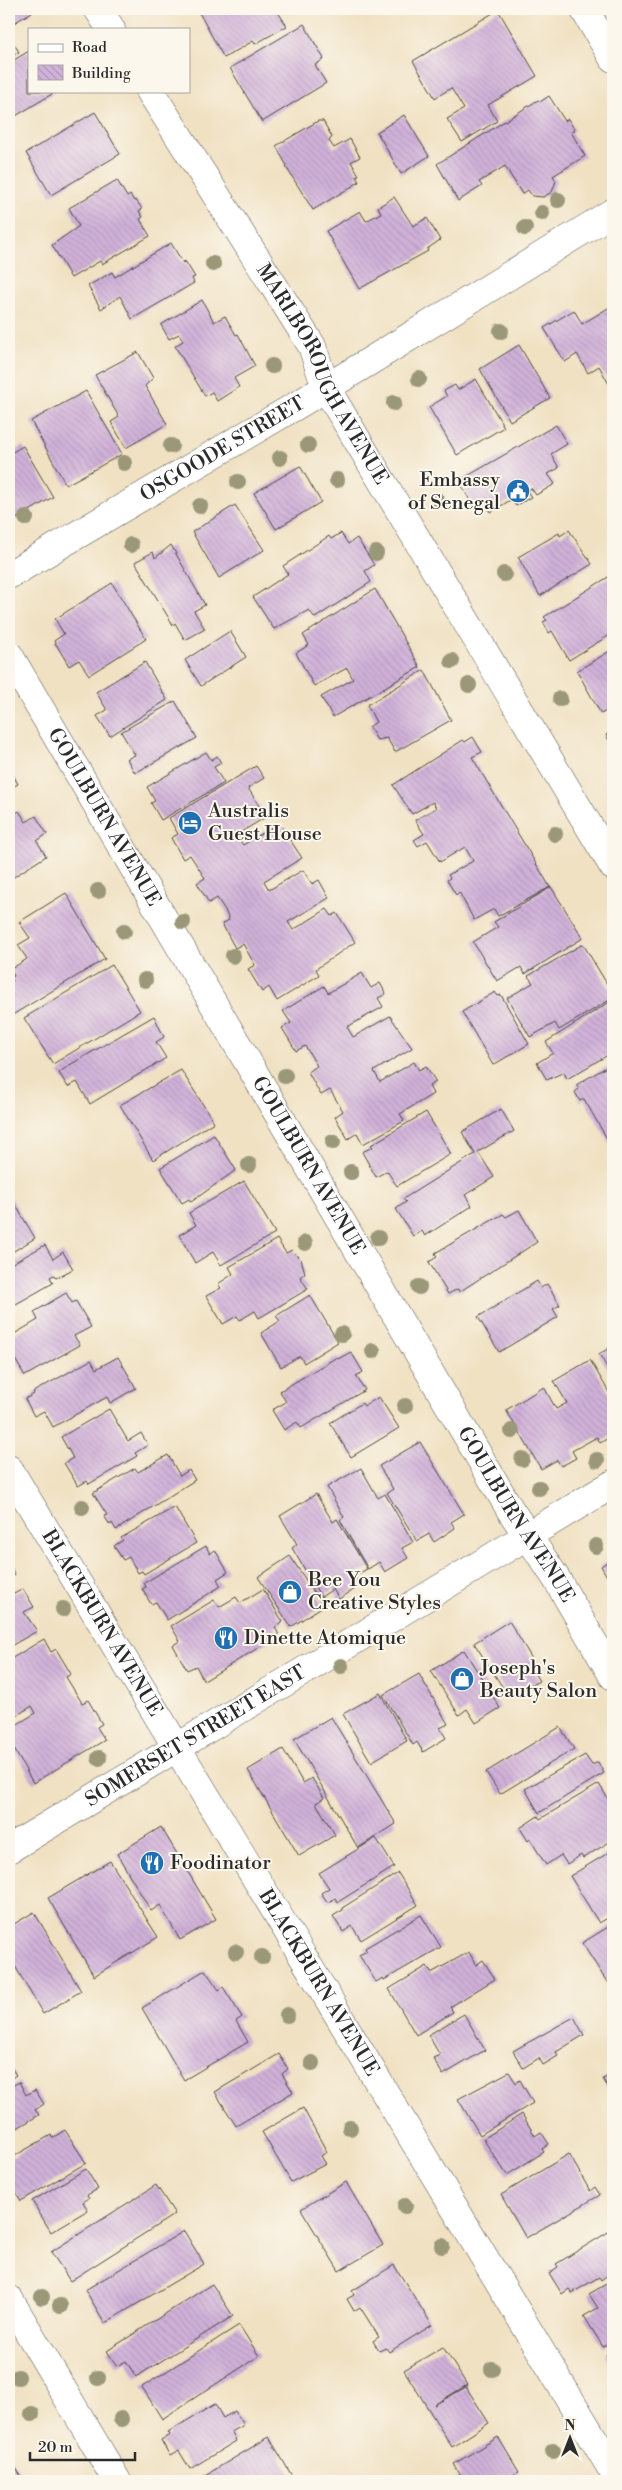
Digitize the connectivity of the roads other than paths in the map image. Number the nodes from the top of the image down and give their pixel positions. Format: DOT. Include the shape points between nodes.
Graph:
graph roads {
  1 [pos="98,9"];
  2 [pos="584,9"];
  3 [pos="110,28"];
  4 [pos="613,58"];
  5 [pos="151,92"];
  6 [pos="613,212"];
  7 [pos="326,388"];
  8 [pos="9,575"];
  9 [pos="9,654"];
  10 [pos="613,866"];
  11 [pos="9,1469"];
  12 [pos="613,1484"];
  13 [pos="528,1536"];
  14 [pos="613,1676"];
  15 [pos="176,1747"];
  16 [pos="9,1849"];
  17 [pos="9,2299"];
  18 [pos="613,2470"];
  19 [pos="118,2481"];
  1 -- 3 [label="street"];
  2 -- 4 [label="street"];
  5 -- 7 [label="street, MARLBOROUGH AVENUE" via="312,346"];
  6 -- 7 [label="street, OSGOODE STREET"];
  7 -- 8 [label="street, OSGOODE STREET"];
  7 -- 10 [label="street, MARLBOROUGH AVENUE"];
  9 -- 13 [label="street, GOULBURN AVENUE"];
  11 -- 15 [label="street, BLACKBURN AVENUE"];
  12 -- 13 [label="street, SOMERSET STREET EAST"];
  13 -- 14 [label="street, GOULBURN AVENUE"];
  13 -- 15 [label="street, SOMERSET STREET EAST"];
  15 -- 16 [label="street, SOMERSET STREET EAST"];
  15 -- 18 [label="street, BLACKBURN AVENUE"];
  17 -- 19 [label="street"];
}
